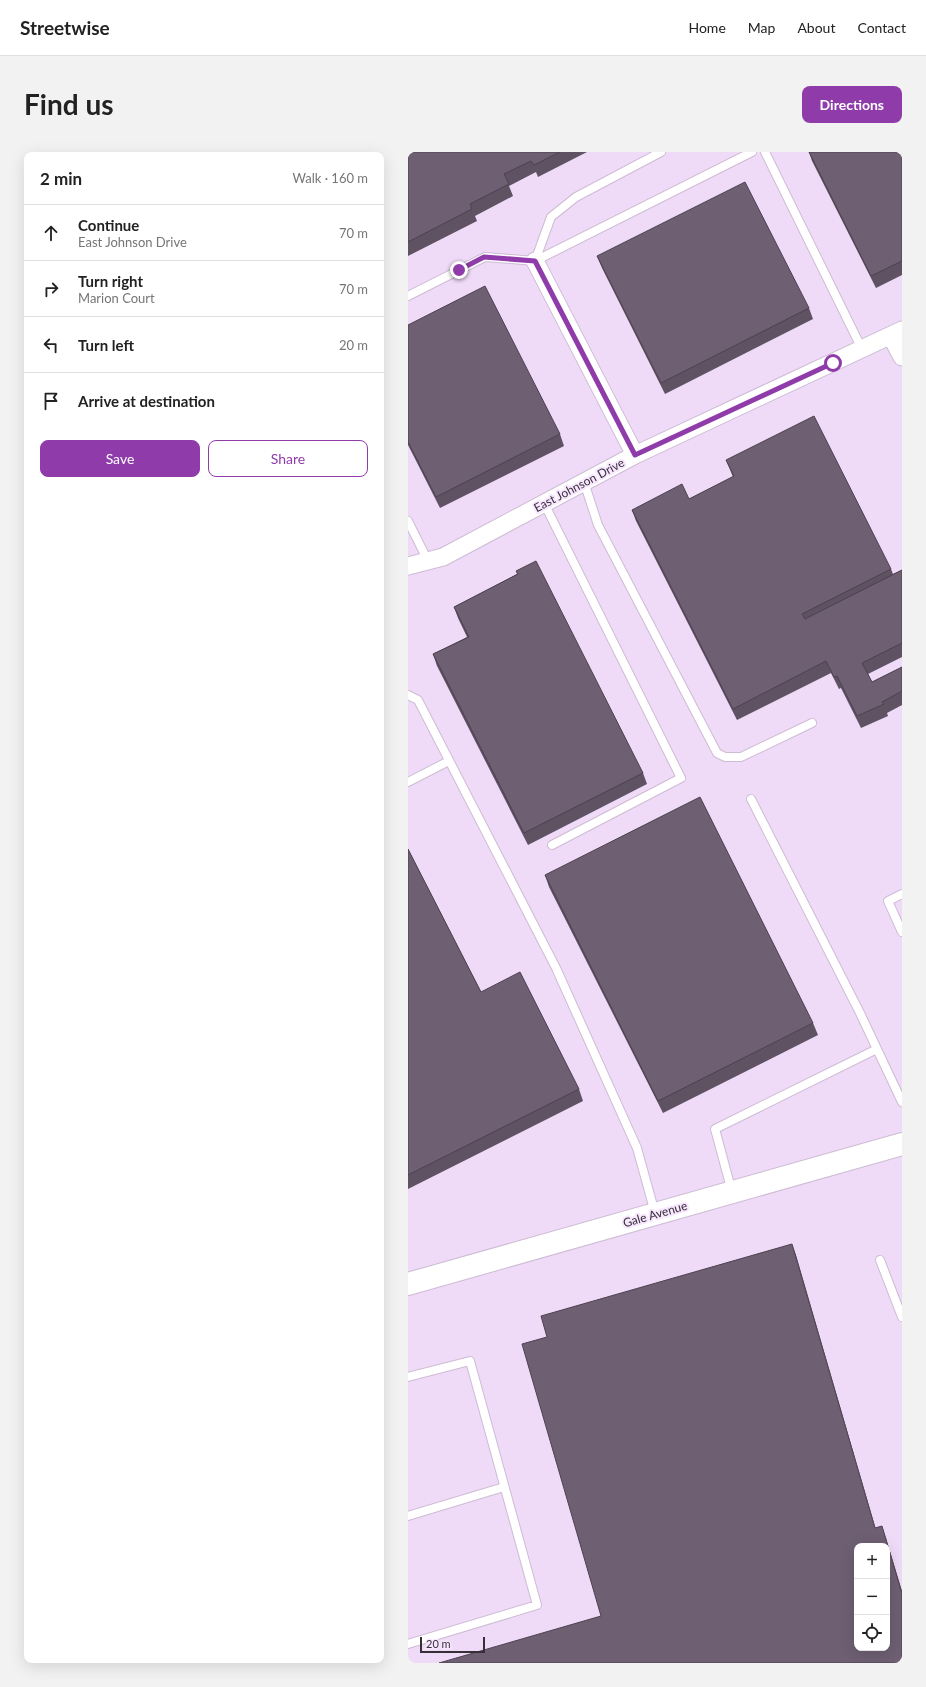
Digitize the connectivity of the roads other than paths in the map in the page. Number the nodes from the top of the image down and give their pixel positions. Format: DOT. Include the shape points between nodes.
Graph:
graph roads {
  1 [pos="661,152"];
  2 [pos="752,152"];
  3 [pos="765,152"];
  4 [pos="535,261"];
  5 [pos="408,296"];
  6 [pos="897,333"];
  7 [pos="862,349"];
  8 [pos="902,357"];
  9 [pos="635,455"];
  10 [pos="584,482"];
  11 [pos="544,503"];
  12 [pos="408,521"];
  13 [pos="428,561"];
  14 [pos="408,566"];
  15 [pos="408,695"];
  16 [pos="812,723"];
  17 [pos="449,761"];
  18 [pos="408,782"];
  19 [pos="751,799"];
  20 [pos="552,845"];
  21 [pos="902,894"];
  22 [pos="902,932"];
  23 [pos="877,1049"];
  24 [pos="902,1102"];
  25 [pos="902,1144"];
  26 [pos="732,1192"];
  27 [pos="655,1214"];
  28 [pos="880,1260"];
  29 [pos="408,1284"];
  30 [pos="902,1317"];
  31 [pos="408,1377"];
  32 [pos="504,1487"];
  33 [pos="408,1516"];
  34 [pos="408,1644"];
  1 -- 4 [label="lane" via="576,197 551,217"];
  2 -- 4 [label="lane"];
  3 -- 7 [label="lane"];
  4 -- 5 [label="lane" via="484,257"];
  4 -- 9 [label="street"];
  6 -- 7 [label="street, East Johnson Drive"];
  6 -- 8 [label="street"];
  7 -- 9 [label="street, East Johnson Drive"];
  9 -- 10 [label="street, East Johnson Drive"];
  10 -- 11 [label="street, East Johnson Drive"];
  10 -- 16 [label="lane" via="598,525 717,753 725,757 741,757"];
  11 -- 13 [label="street, East Johnson Drive" via="443,557"];
  11 -- 20 [label="lane" via="681,778"];
  12 -- 13 [label="lane"];
  13 -- 14 [label="street, East Johnson Drive"];
  15 -- 17 [label="lane" via="418,700"];
  17 -- 18 [label="lane"];
  17 -- 27 [label="lane" via="556,968 637,1148"];
  19 -- 23 [label="lane"];
  21 -- 22 [label="lane" via="888,901"];
  23 -- 24 [label="lane"];
  23 -- 26 [label="lane" via="715,1129"];
  25 -- 26 [label="main road, Gale Avenue"];
  26 -- 27 [label="main road, Gale Avenue"];
  27 -- 29 [label="main road, Gale Avenue"];
  28 -- 30 [label="lane"];
  31 -- 32 [label="lane" via="470,1361"];
  32 -- 33 [label="lane"];
  32 -- 34 [label="lane" via="537,1605"];
}
